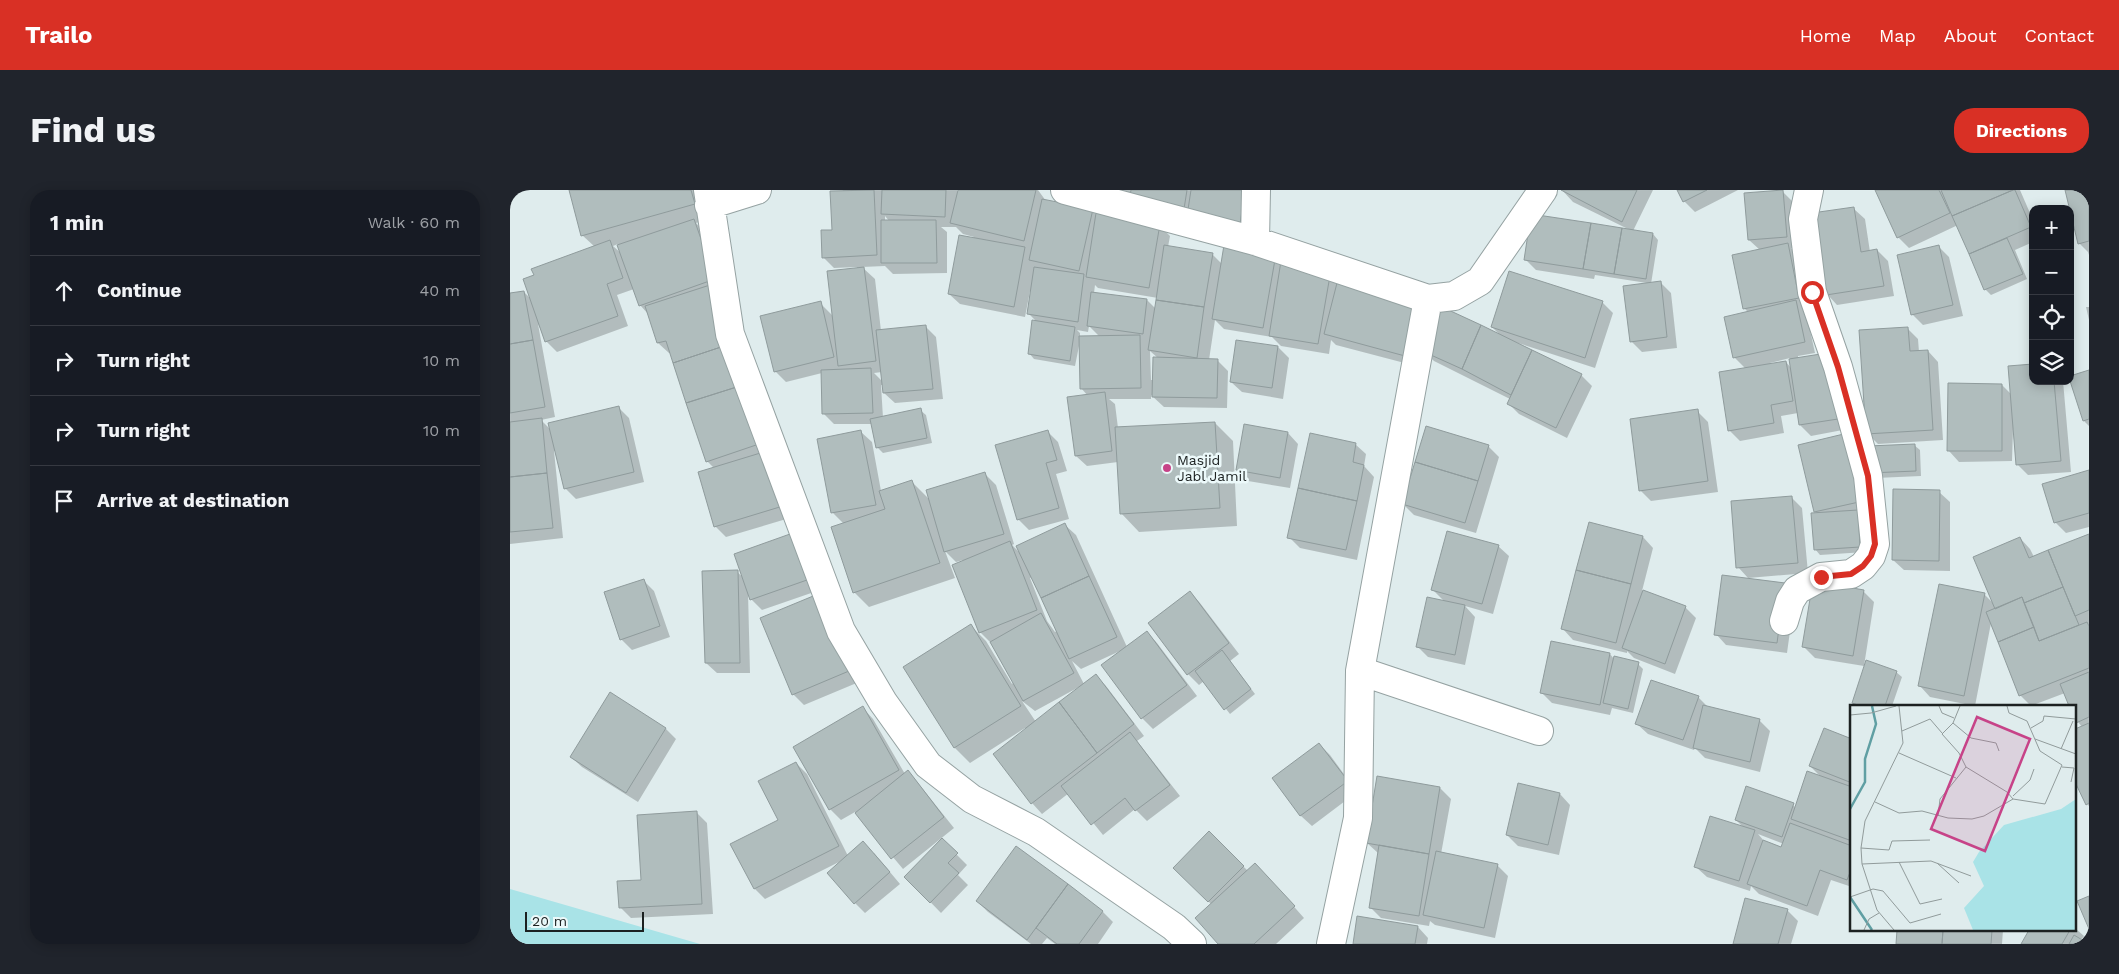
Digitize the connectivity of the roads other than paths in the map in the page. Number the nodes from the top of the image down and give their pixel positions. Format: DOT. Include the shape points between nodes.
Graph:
graph roads {
  1 [pos="757,190"];
  2 [pos="1065,190"];
  3 [pos="1256,190"];
  4 [pos="1543,190"];
  5 [pos="1809,190"];
  6 [pos="708,198"];
  7 [pos="1255,241"];
  8 [pos="1428,299"];
  9 [pos="1784,621"];
  10 [pos="1360,671"];
  11 [pos="1539,730"];
  12 [pos="1192,944"];
  13 [pos="1331,944"];
  1 -- 6 [label="street"];
  2 -- 7 [label="street"];
  3 -- 7 [label="street"];
  4 -- 8 [label="street" via="1480,281 1454,296"];
  5 -- 9 [label="street" via="1803,219 1812,292 1838,367 1868,476 1875,544 1863,566 1851,574 1821,577 1798,590 1790,601"];
  6 -- 12 [label="street" via="730,334 841,632 883,702 928,765 964,794 1036,832 1174,927"];
  7 -- 8 [label="street"];
  8 -- 10 [label="street"];
  10 -- 11 [label="street"];
  10 -- 13 [label="street" via="1358,818"];
}
